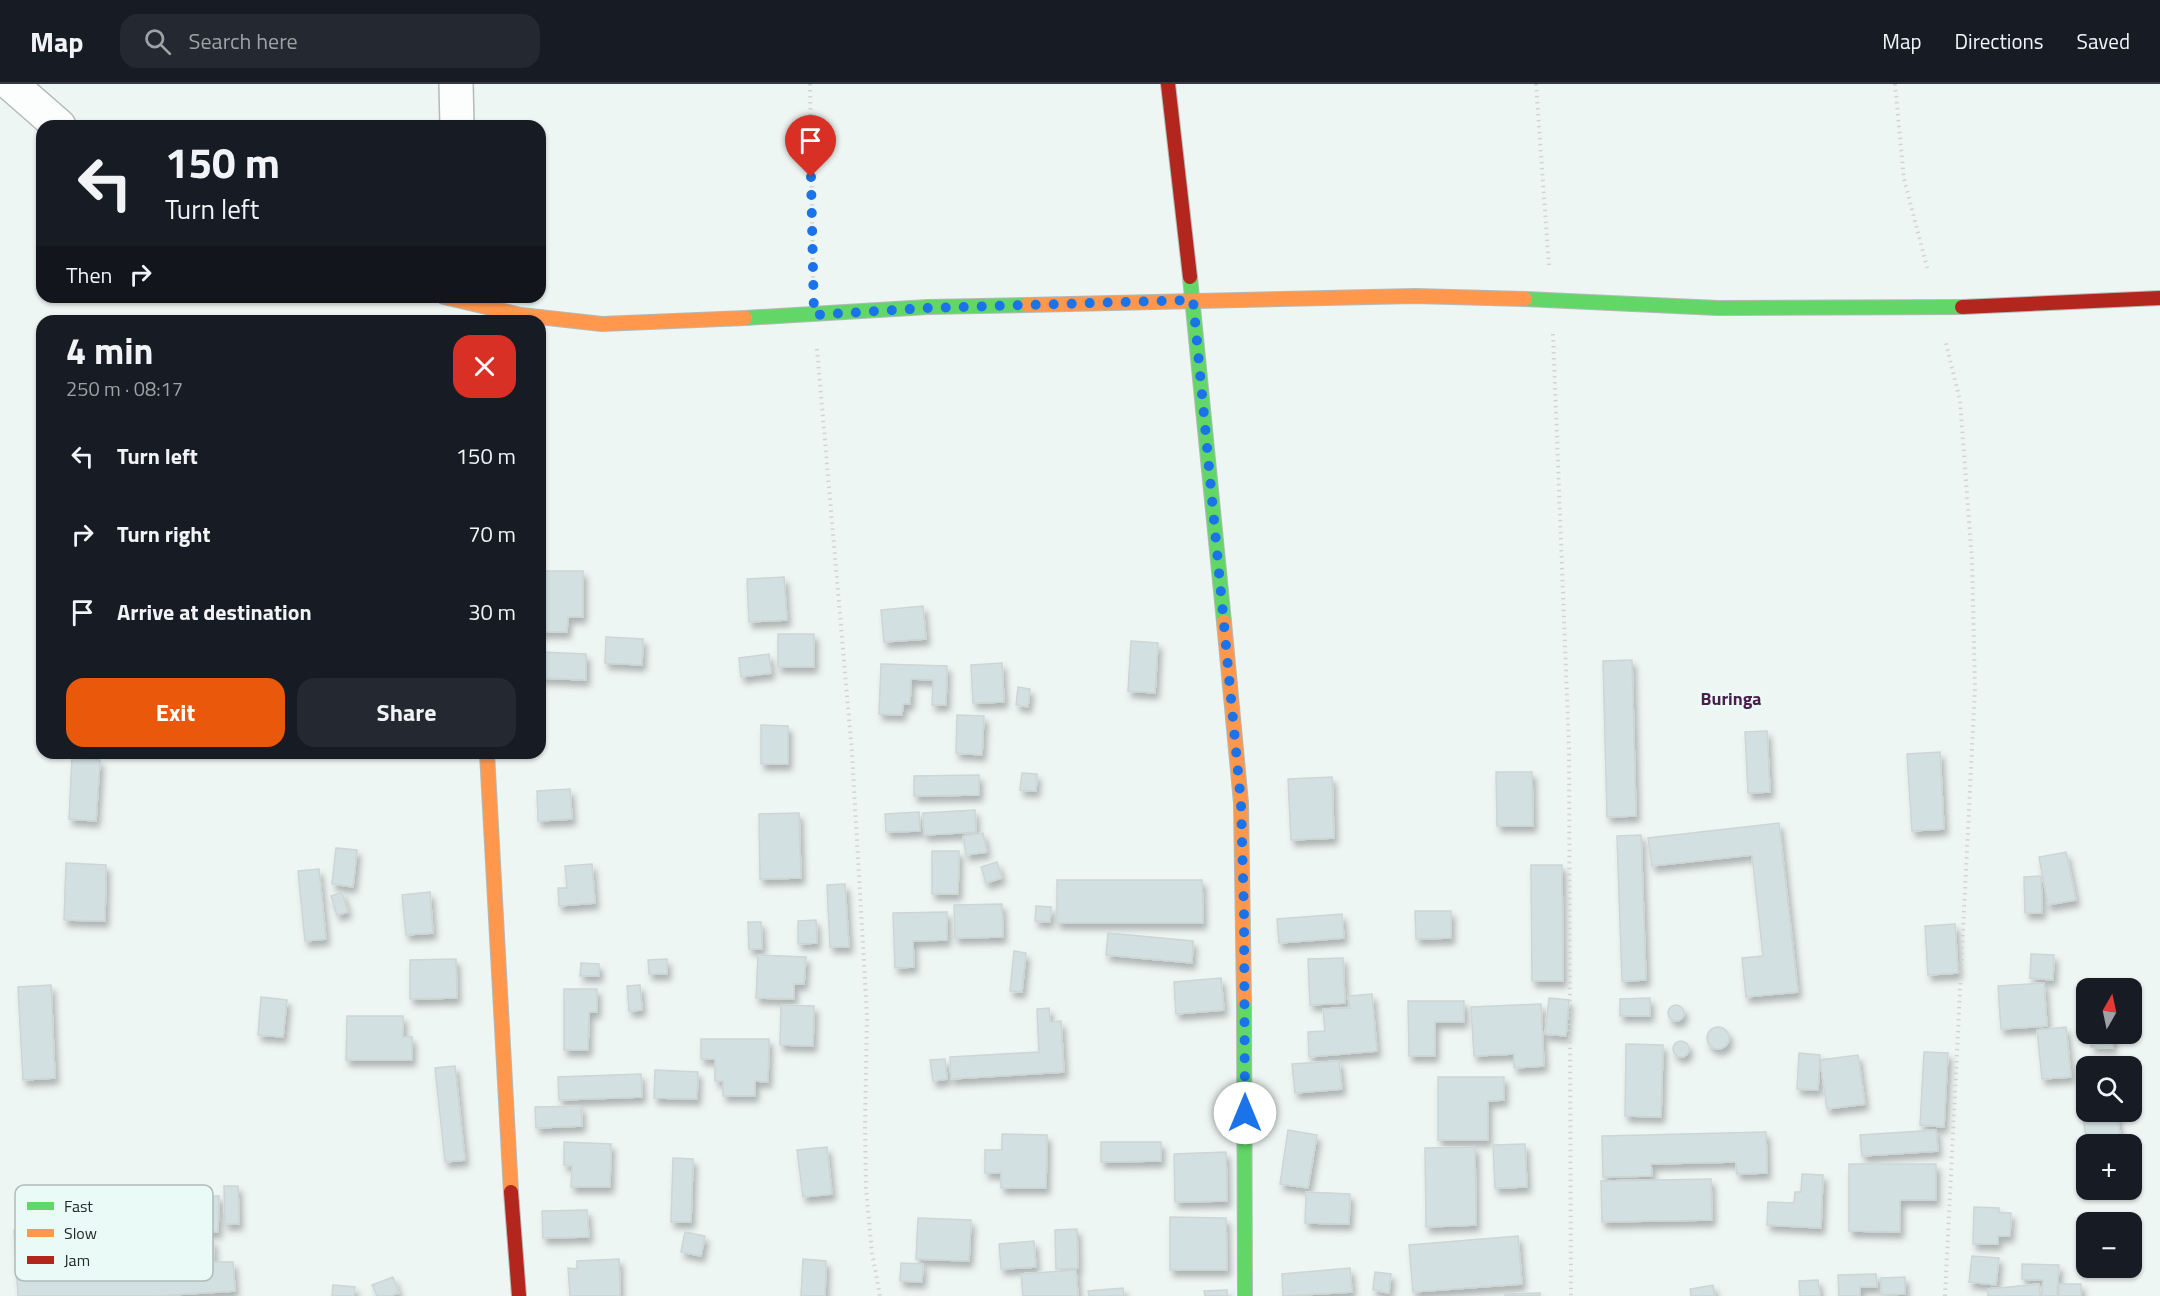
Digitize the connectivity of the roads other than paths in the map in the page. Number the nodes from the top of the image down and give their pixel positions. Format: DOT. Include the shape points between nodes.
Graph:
graph roads {
  1 [pos="11,84"];
  2 [pos="456,84"];
  3 [pos="1168,84"];
  4 [pos="52,120"];
  5 [pos="457,120"];
  6 [pos="2160,298"];
  7 [pos="1193,300"];
  8 [pos="458,304"];
  9 [pos="521,315"];
  10 [pos="546,318"];
  11 [pos="487,759"];
  12 [pos="519,1296"];
  13 [pos="1245,1296"];
  1 -- 4 [label="street"];
  2 -- 5 [label="street"];
  3 -- 7 [label="street"];
  6 -- 7 [label="street" via="1937,307 1718,308 1415,296"];
  7 -- 10 [label="street" via="602,324"];
  7 -- 13 [label="street" via="1241,803"];
  8 -- 9 [label="street"];
  11 -- 12 [label="street"];
}
